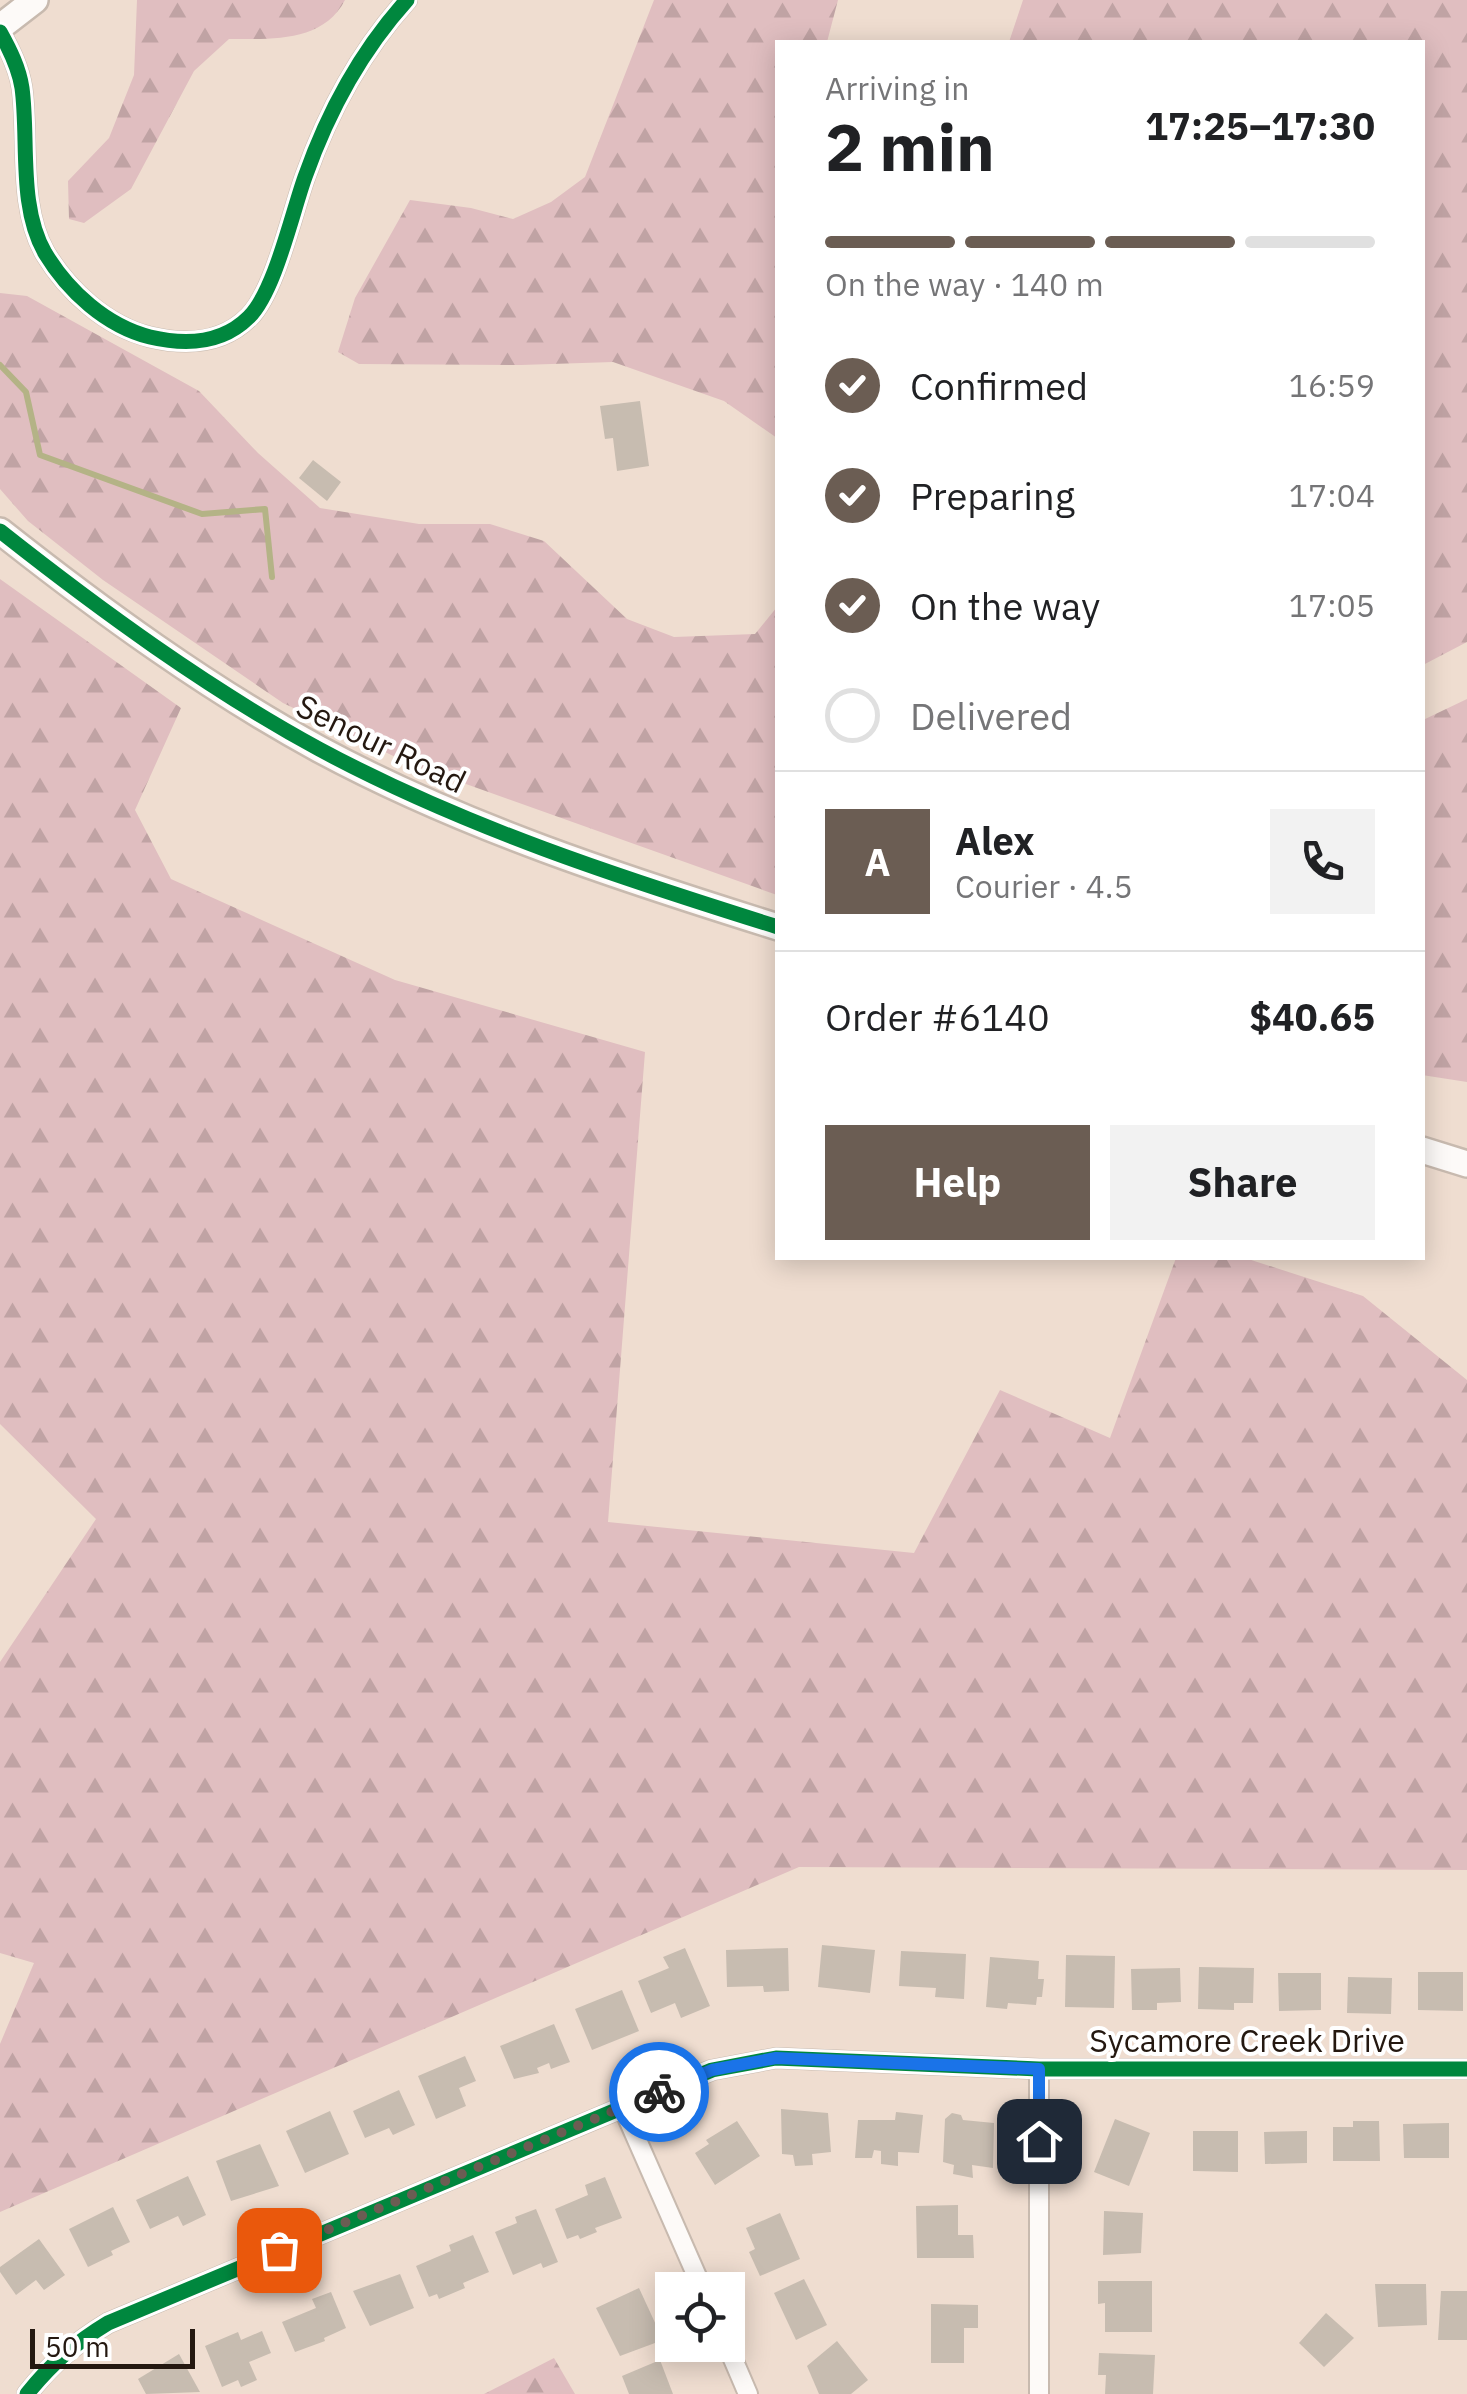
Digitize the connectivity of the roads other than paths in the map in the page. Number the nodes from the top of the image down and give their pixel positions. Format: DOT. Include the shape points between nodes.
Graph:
graph roads {
  1 [pos="35,0"];
  2 [pos="407,0"];
  3 [pos="0,30"];
  4 [pos="0,531"];
  5 [pos="775,926"];
  6 [pos="1425,1151"];
  7 [pos="1467,1164"];
  8 [pos="1467,2068"];
  9 [pos="1039,2069"];
  10 [pos="623,2108"];
  11 [pos="695,2272"];
  12 [pos="734,2362"];
  13 [pos="27,2394"];
  14 [pos="748,2394"];
  15 [pos="1039,2394"];
  1 -- 3 [label="street"];
  2 -- 3 [label="street" via="352,73 250,317 227,334 178,344 104,317 64,281 43,249 30,206 22,86"];
  4 -- 5 [label="street, Senour Road" via="216,687 319,749 536,846"];
  6 -- 7 [label="street"];
  8 -- 9 [label="street, Sycamore Creek Drive"];
  9 -- 10 [label="street, Sycamore Creek Drive" via="776,2058 712,2070"];
  9 -- 15 [label="street"];
  10 -- 11 [label="street"];
  10 -- 13 [label="street, Sycamore Creek Drive" via="108,2323 74,2344"];
  12 -- 14 [label="street"];
}
